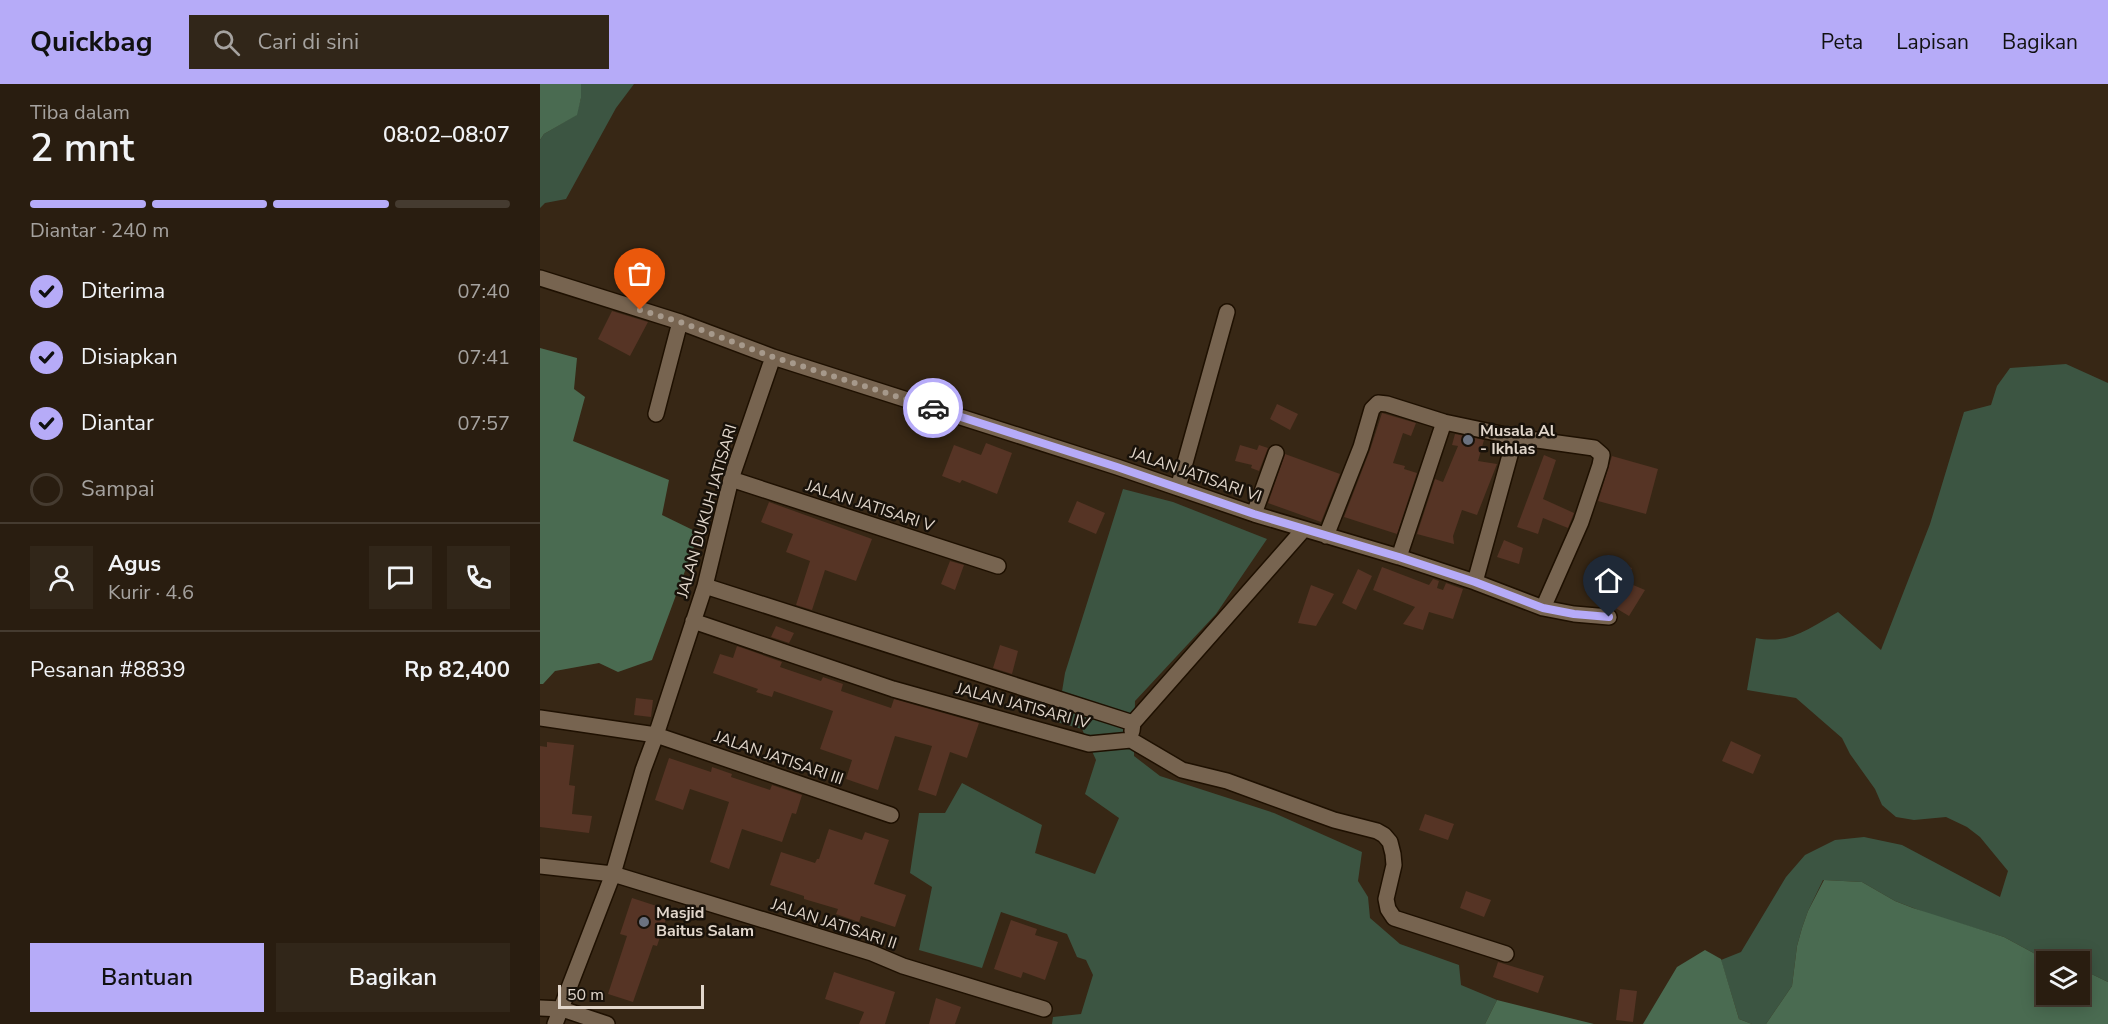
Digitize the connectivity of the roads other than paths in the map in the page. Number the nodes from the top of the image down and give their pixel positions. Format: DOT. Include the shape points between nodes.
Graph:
graph roads {
  1 [pos="540,278"];
  2 [pos="1227,312"];
  3 [pos="680,322"];
  4 [pos="773,357"];
  5 [pos="656,414"];
  6 [pos="1444,422"];
  7 [pos="1515,437"];
  8 [pos="1276,453"];
  9 [pos="731,479"];
  10 [pos="1178,488"];
  11 [pos="1254,514"];
  12 [pos="1304,529"];
  13 [pos="1326,536"];
  14 [pos="1399,557"];
  15 [pos="998,566"];
  16 [pos="1475,582"];
  17 [pos="705,586"];
  18 [pos="1543,608"];
  19 [pos="1609,617"];
  20 [pos="693,621"];
  21 [pos="540,718"];
  22 [pos="1133,723"];
  23 [pos="656,735"];
  24 [pos="1131,740"];
  25 [pos="891,814"];
  26 [pos="540,866"];
  27 [pos="613,874"];
  28 [pos="1506,954"];
  29 [pos="540,1008"];
  30 [pos="1044,1009"];
  31 [pos="562,1010"];
  32 [pos="555,1024"];
  33 [pos="607,1024"];
  1 -- 3 [label="street"];
  2 -- 10 [label="street"];
  3 -- 4 [label="street"];
  3 -- 5 [label="street"];
  4 -- 9 [label="street, JALAN DUKUH JATISARI"];
  4 -- 10 [label="street, JALAN JATISARI VI"];
  6 -- 7 [label="street"];
  6 -- 13 [label="street" via="1387,404 1374,405"];
  6 -- 14 [label="street"];
  7 -- 16 [label="street"];
  7 -- 18 [label="street" via="1594,448 1602,455 1581,522"];
  8 -- 11 [label="street"];
  9 -- 15 [label="street, JALAN JATISARI V"];
  9 -- 17 [label="street, JALAN DUKUH JATISARI"];
  10 -- 11 [label="street, JALAN JATISARI VI"];
  11 -- 12 [label="street, JALAN JATISARI VI"];
  12 -- 13 [label="street, JALAN JATISARI VI"];
  12 -- 22 [label="street"];
  13 -- 14 [label="street, JALAN JATISARI VI"];
  14 -- 16 [label="street, JALAN JATISARI VI"];
  16 -- 18 [label="street, JALAN JATISARI VI"];
  17 -- 20 [label="street, JALAN DUKUH JATISARI"];
  17 -- 22 [label="street"];
  18 -- 19 [label="street, JALAN JATISARI VI"];
  20 -- 23 [label="street, JALAN DUKUH JATISARI"];
  20 -- 24 [label="street, JALAN JATISARI IV" via="893,689 1089,744"];
  21 -- 23 [label="street"];
  22 -- 24 [label="street"];
  23 -- 25 [label="street, JALAN JATISARI III"];
  23 -- 27 [label="street, JALAN DUKUH JATISARI"];
  24 -- 28 [label="street" via="1182,770 1227,781 1384,835 1393,854 1386,899 1394,918"];
  26 -- 27 [label="street"];
  27 -- 30 [label="street, JALAN JATISARI II"];
  27 -- 31 [label="street, JALAN DUKUH JATISARI"];
  29 -- 31 [label="street"];
  31 -- 32 [label="street, JALAN DUKUH JATISARI"];
  31 -- 33 [label="street"];
}
